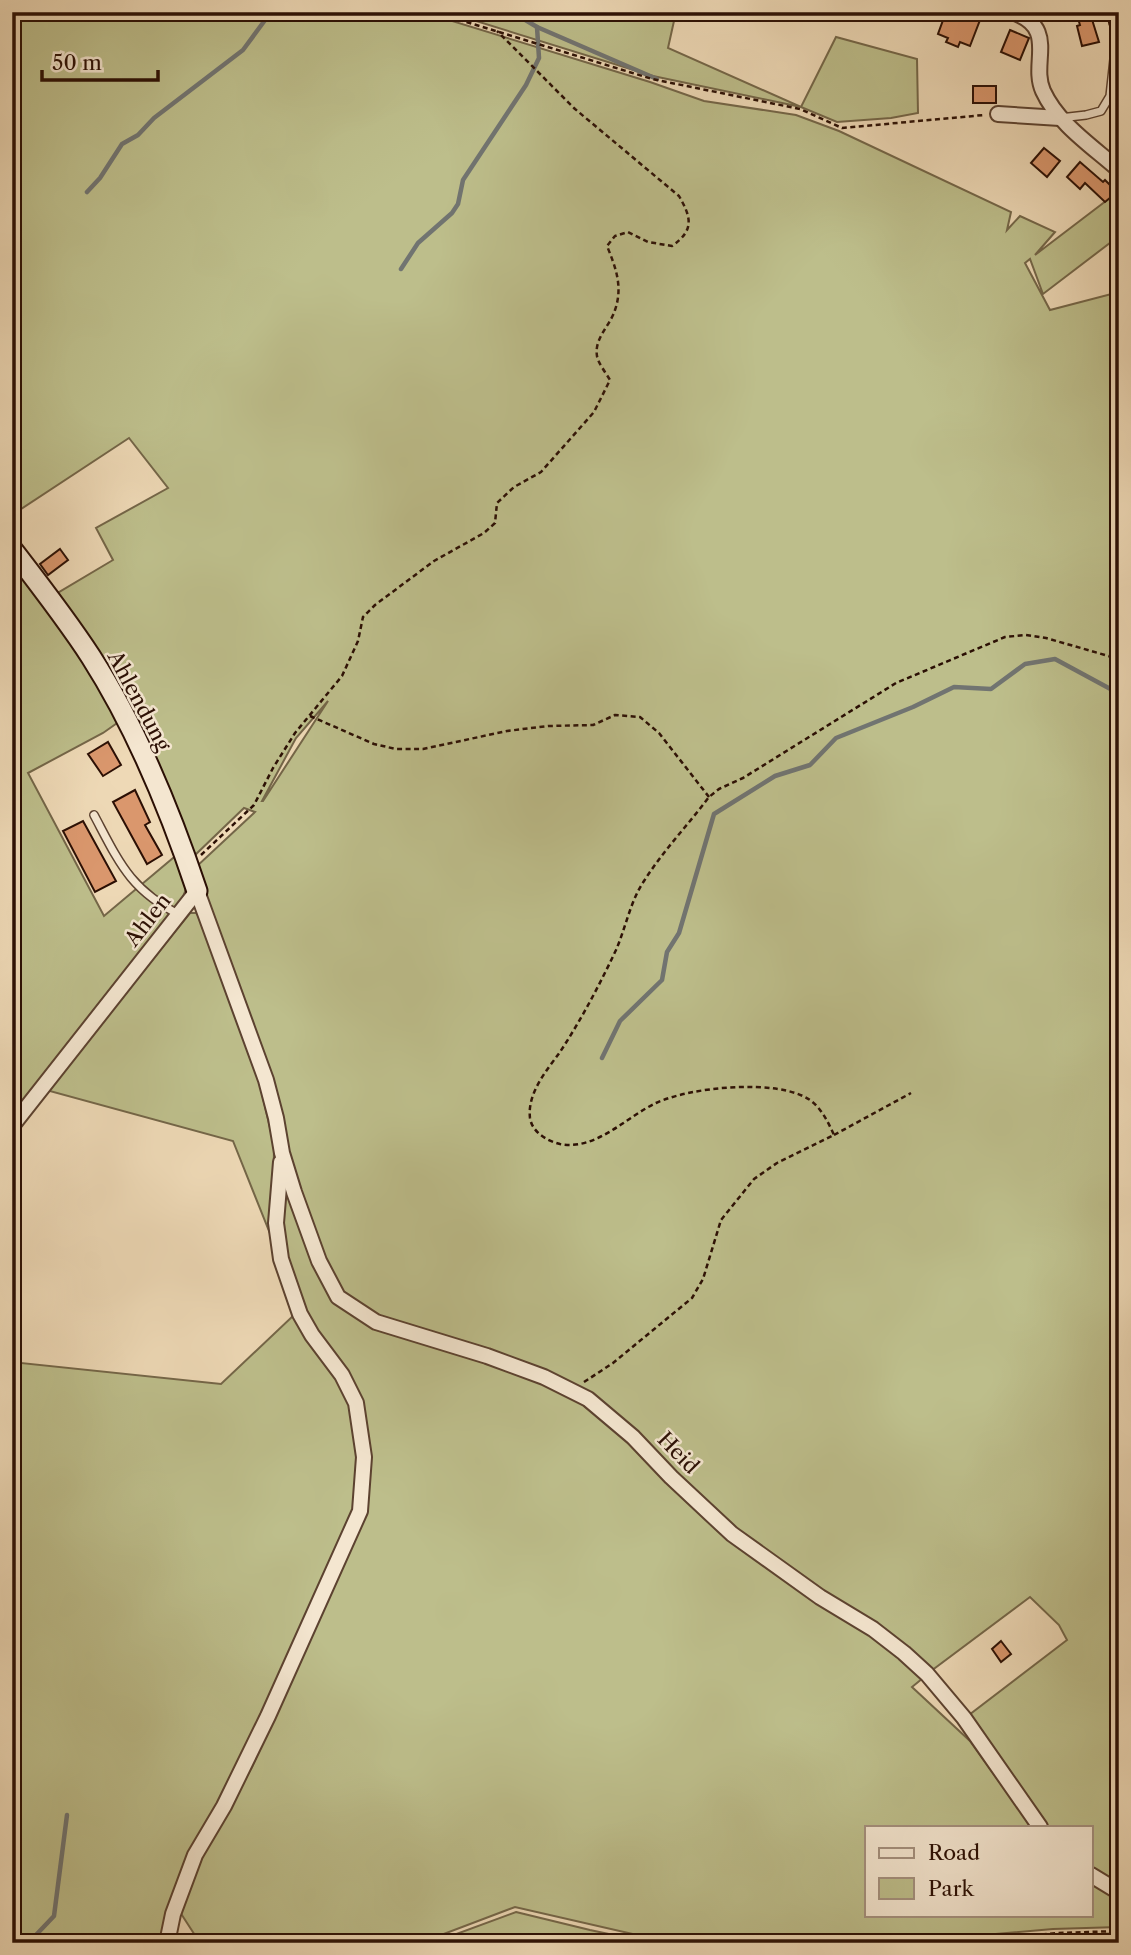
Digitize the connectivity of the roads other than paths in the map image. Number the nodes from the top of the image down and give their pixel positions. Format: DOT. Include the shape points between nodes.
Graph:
graph roads {
  1 [pos="1012,12"];
  2 [pos="1115,50"];
  3 [pos="998,114"];
  4 [pos="1060,118"];
  5 [pos="1119,170"];
  6 [pos="12,549"];
  7 [pos="94,815"];
  8 [pos="197,891"];
  9 [pos="180,915"];
  10 [pos="12,1126"];
  11 [pos="282,1153"];
  12 [pos="1039,1826"];
  13 [pos="1092,1876"];
  14 [pos="1119,1892"];
  15 [pos="167,1943"];
  1 -- 4 [label="street" via="1032,23 1039,37 1042,57 1038,75"];
  2 -- 4 [label="lane" via="1110,96 1101,111"];
  3 -- 4 [label="street"];
  4 -- 5 [label="street"];
  6 -- 8 [label="street, Ahlendung" via="92,659 125,716 158,787"];
  7 -- 9 [label="lane" via="134,883"];
  8 -- 9 [label="street, Ahlen"];
  8 -- 11 [label="street, Ahlen" via="266,1080"];
  9 -- 10 [label="street, Ahlen"];
  11 -- 12 [label="street, Heid" via="319,1261 338,1297 376,1322 487,1356 588,1399 732,1534 912,1660 964,1718"];
  11 -- 15 [label="street" via="276,1223 281,1259 300,1314 356,1403 364,1457 359,1511 268,1716 195,1855"];
  13 -- 14 [label="street"];
}
